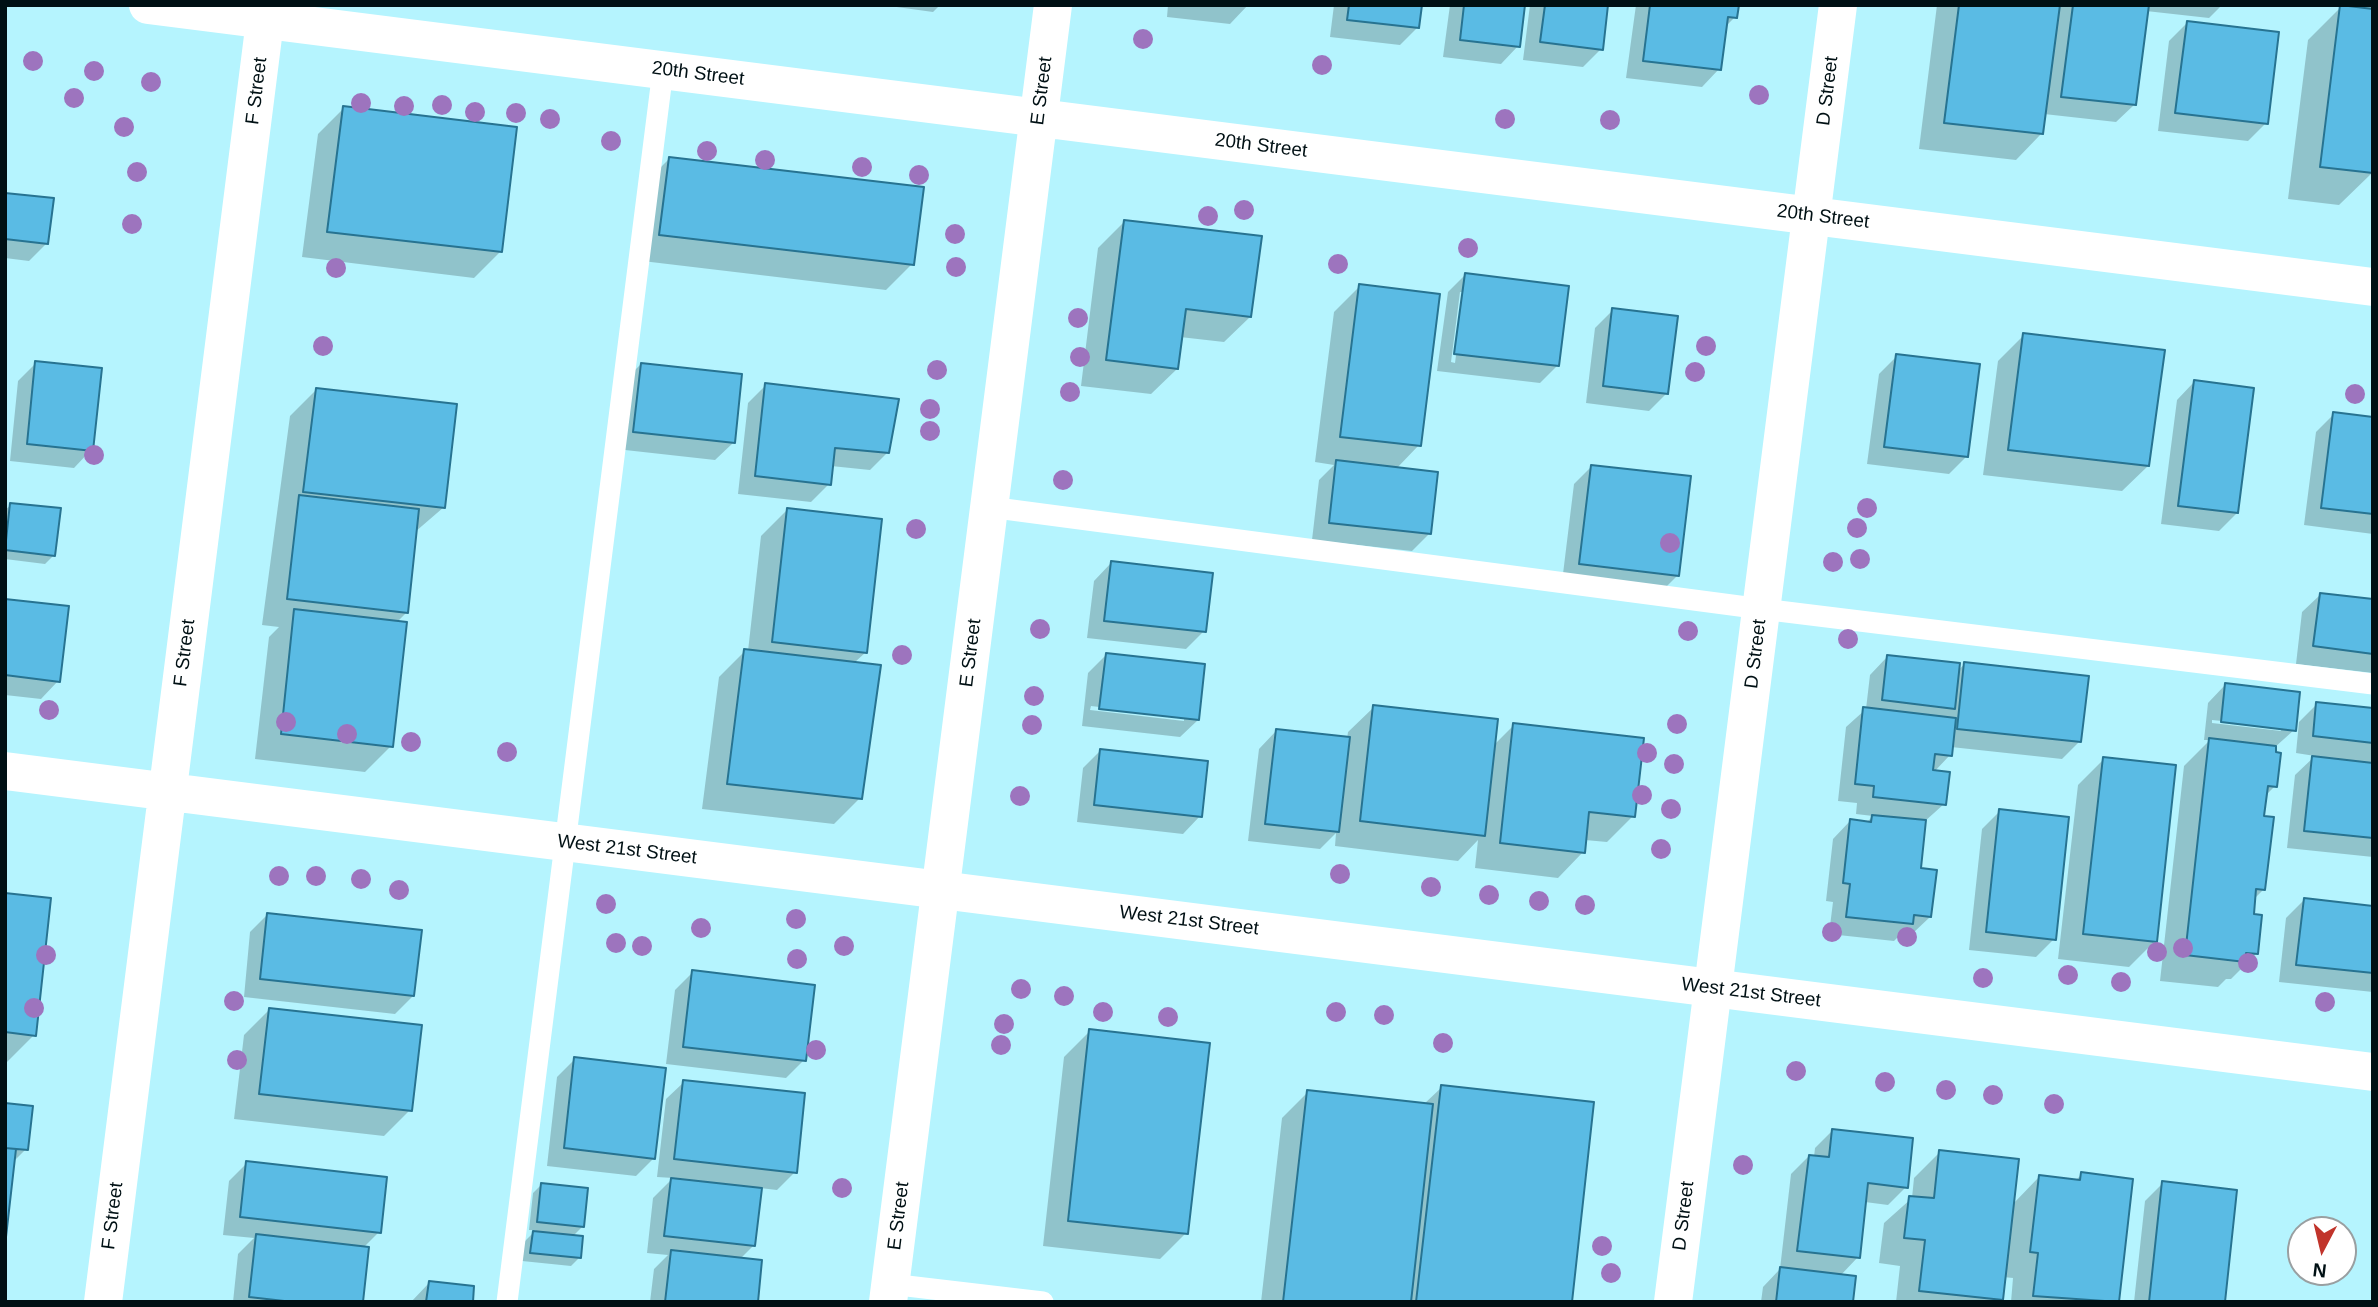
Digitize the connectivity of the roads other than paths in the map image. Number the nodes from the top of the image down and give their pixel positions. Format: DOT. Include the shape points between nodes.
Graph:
graph roads {
  1 [pos="148,5"];
  2 [pos="1054,5"];
  3 [pos="1838,5"];
  4 [pos="267,12"];
  5 [pos="663,70"];
  6 [pos="1039,117"];
  7 [pos="1812,216"];
  8 [pos="2373,287"];
  9 [pos="989,507"];
  10 [pos="1762,609"];
  11 [pos="2373,684"];
  12 [pos="5,771"];
  13 [pos="167,792"];
  14 [pos="565,842"];
  15 [pos="941,890"];
  16 [pos="1714,988"];
  17 [pos="2373,1072"];
  18 [pos="889,1293"];
  19 [pos="103,1302"];
  20 [pos="507,1302"];
  21 [pos="1043,1302"];
  22 [pos="1674,1302"];
  1 -- 4 [label="street, 20th Street"];
  2 -- 6 [label="street, E Street"];
  3 -- 7 [label="street, D Street"];
  4 -- 5 [label="street, 20th Street"];
  4 -- 13 [label="street, F Street"];
  5 -- 6 [label="street, 20th Street"];
  5 -- 14 [label="lane"];
  6 -- 7 [label="street, 20th Street"];
  6 -- 9 [label="street, E Street"];
  7 -- 8 [label="street, 20th Street"];
  7 -- 10 [label="street, D Street"];
  9 -- 10 [label="lane"];
  9 -- 15 [label="street, E Street"];
  10 -- 11 [label="lane"];
  10 -- 16 [label="street, D Street"];
  12 -- 13 [label="street, West 21st Street"];
  13 -- 14 [label="street, West 21st Street"];
  13 -- 19 [label="street, F Street"];
  14 -- 15 [label="street, West 21st Street"];
  14 -- 20 [label="lane"];
  15 -- 16 [label="street, West 21st Street"];
  15 -- 18 [label="street, E Street"];
  16 -- 17 [label="street, West 21st Street"];
  16 -- 22 [label="street, D Street"];
  18 -- 21 [label="lane"];
}
